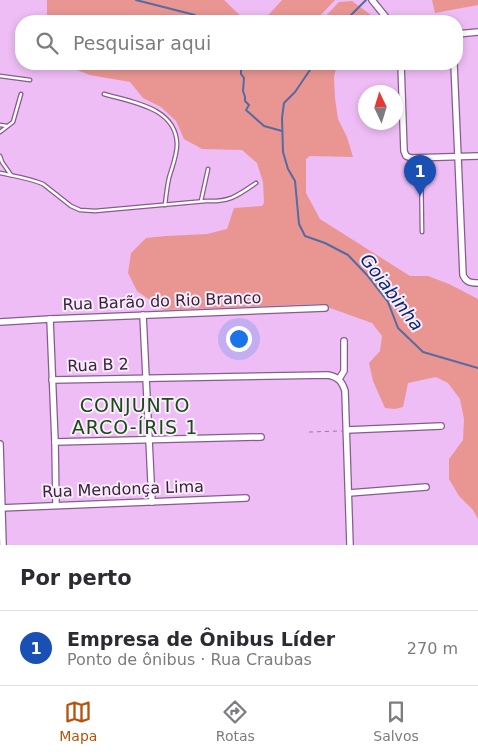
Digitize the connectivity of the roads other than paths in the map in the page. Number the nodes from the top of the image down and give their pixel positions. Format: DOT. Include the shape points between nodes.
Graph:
graph roads {
  1 [pos="372,1"];
  2 [pos="384,15"];
  3 [pos="478,32"];
  4 [pos="463,33"];
  5 [pos="401,70"];
  6 [pos="454,70"];
  7 [pos="0,76"];
  8 [pos="30,80"];
  9 [pos="21,94"];
  10 [pos="104,94"];
  11 [pos="0,125"];
  12 [pos="7,126"];
  13 [pos="0,132"];
  14 [pos="0,156"];
  15 [pos="478,156"];
  16 [pos="458,157"];
  17 [pos="421,158"];
  18 [pos="208,169"];
  19 [pos="0,174"];
  20 [pos="11,175"];
  21 [pos="256,183"];
  22 [pos="201,201"];
  23 [pos="165,205"];
  24 [pos="422,232"];
  25 [pos="478,283"];
  26 [pos="325,308"];
  27 [pos="143,316"];
  28 [pos="50,319"];
  29 [pos="0,322"];
  30 [pos="344,340"];
  31 [pos="145,378"];
  32 [pos="339,379"];
  33 [pos="52,380"];
  34 [pos="441,426"];
  35 [pos="347,430"];
  36 [pos="261,437"];
  37 [pos="149,440"];
  38 [pos="55,442"];
  39 [pos="0,444"];
  40 [pos="426,487"];
  41 [pos="349,493"];
  42 [pos="246,498"];
  43 [pos="152,502"];
  44 [pos="56,505"];
  45 [pos="1,508"];
  46 [pos="3,545"];
  47 [pos="350,545"];
  1 -- 2 [label="street"];
  3 -- 4 [label="street"];
  5 -- 17 [label="street" via="404,151 406,156"];
  6 -- 16 [label="street"];
  7 -- 8 [label="lane"];
  9 -- 12 [label="lane" via="13,122"];
  10 -- 23 [label="lane" via="142,104 161,113 169,122 177,145"];
  11 -- 12 [label="lane"];
  12 -- 13 [label="lane"];
  14 -- 20 [label="lane"];
  15 -- 16 [label="street"];
  16 -- 17 [label="street"];
  16 -- 25 [label="street" via="462,275 469,283"];
  17 -- 24 [label="lane"];
  18 -- 22 [label="lane"];
  19 -- 20 [label="lane"];
  20 -- 23 [label="lane" via="42,184 80,210"];
  21 -- 22 [label="lane" via="227,200"];
  22 -- 23 [label="lane"];
  26 -- 27 [label="street, Rua Barão do Rio Branco"];
  27 -- 28 [label="street, Rua Barão do Rio Branco"];
  27 -- 31 [label="street"];
  28 -- 29 [label="street, Rua Barão do Rio Branco"];
  28 -- 33 [label="street"];
  30 -- 32 [label="street" via="344,371"];
  31 -- 32 [label="street, Rua B 2" via="328,374"];
  31 -- 33 [label="street, Rua B 2"];
  31 -- 37 [label="street"];
  32 -- 35 [label="street" via="346,391"];
  33 -- 38 [label="street"];
  34 -- 35 [label="street"];
  35 -- 41 [label="street"];
  36 -- 37 [label="street"];
  37 -- 38 [label="street"];
  37 -- 43 [label="street"];
  38 -- 44 [label="street"];
  39 -- 45 [label="street"];
  40 -- 41 [label="street"];
  41 -- 47 [label="street"];
  42 -- 43 [label="street, Rua Mendonça Lima"];
  43 -- 44 [label="street, Rua Mendonça Lima"];
  44 -- 45 [label="street, Rua Mendonça Lima"];
  45 -- 46 [label="street"];
}
